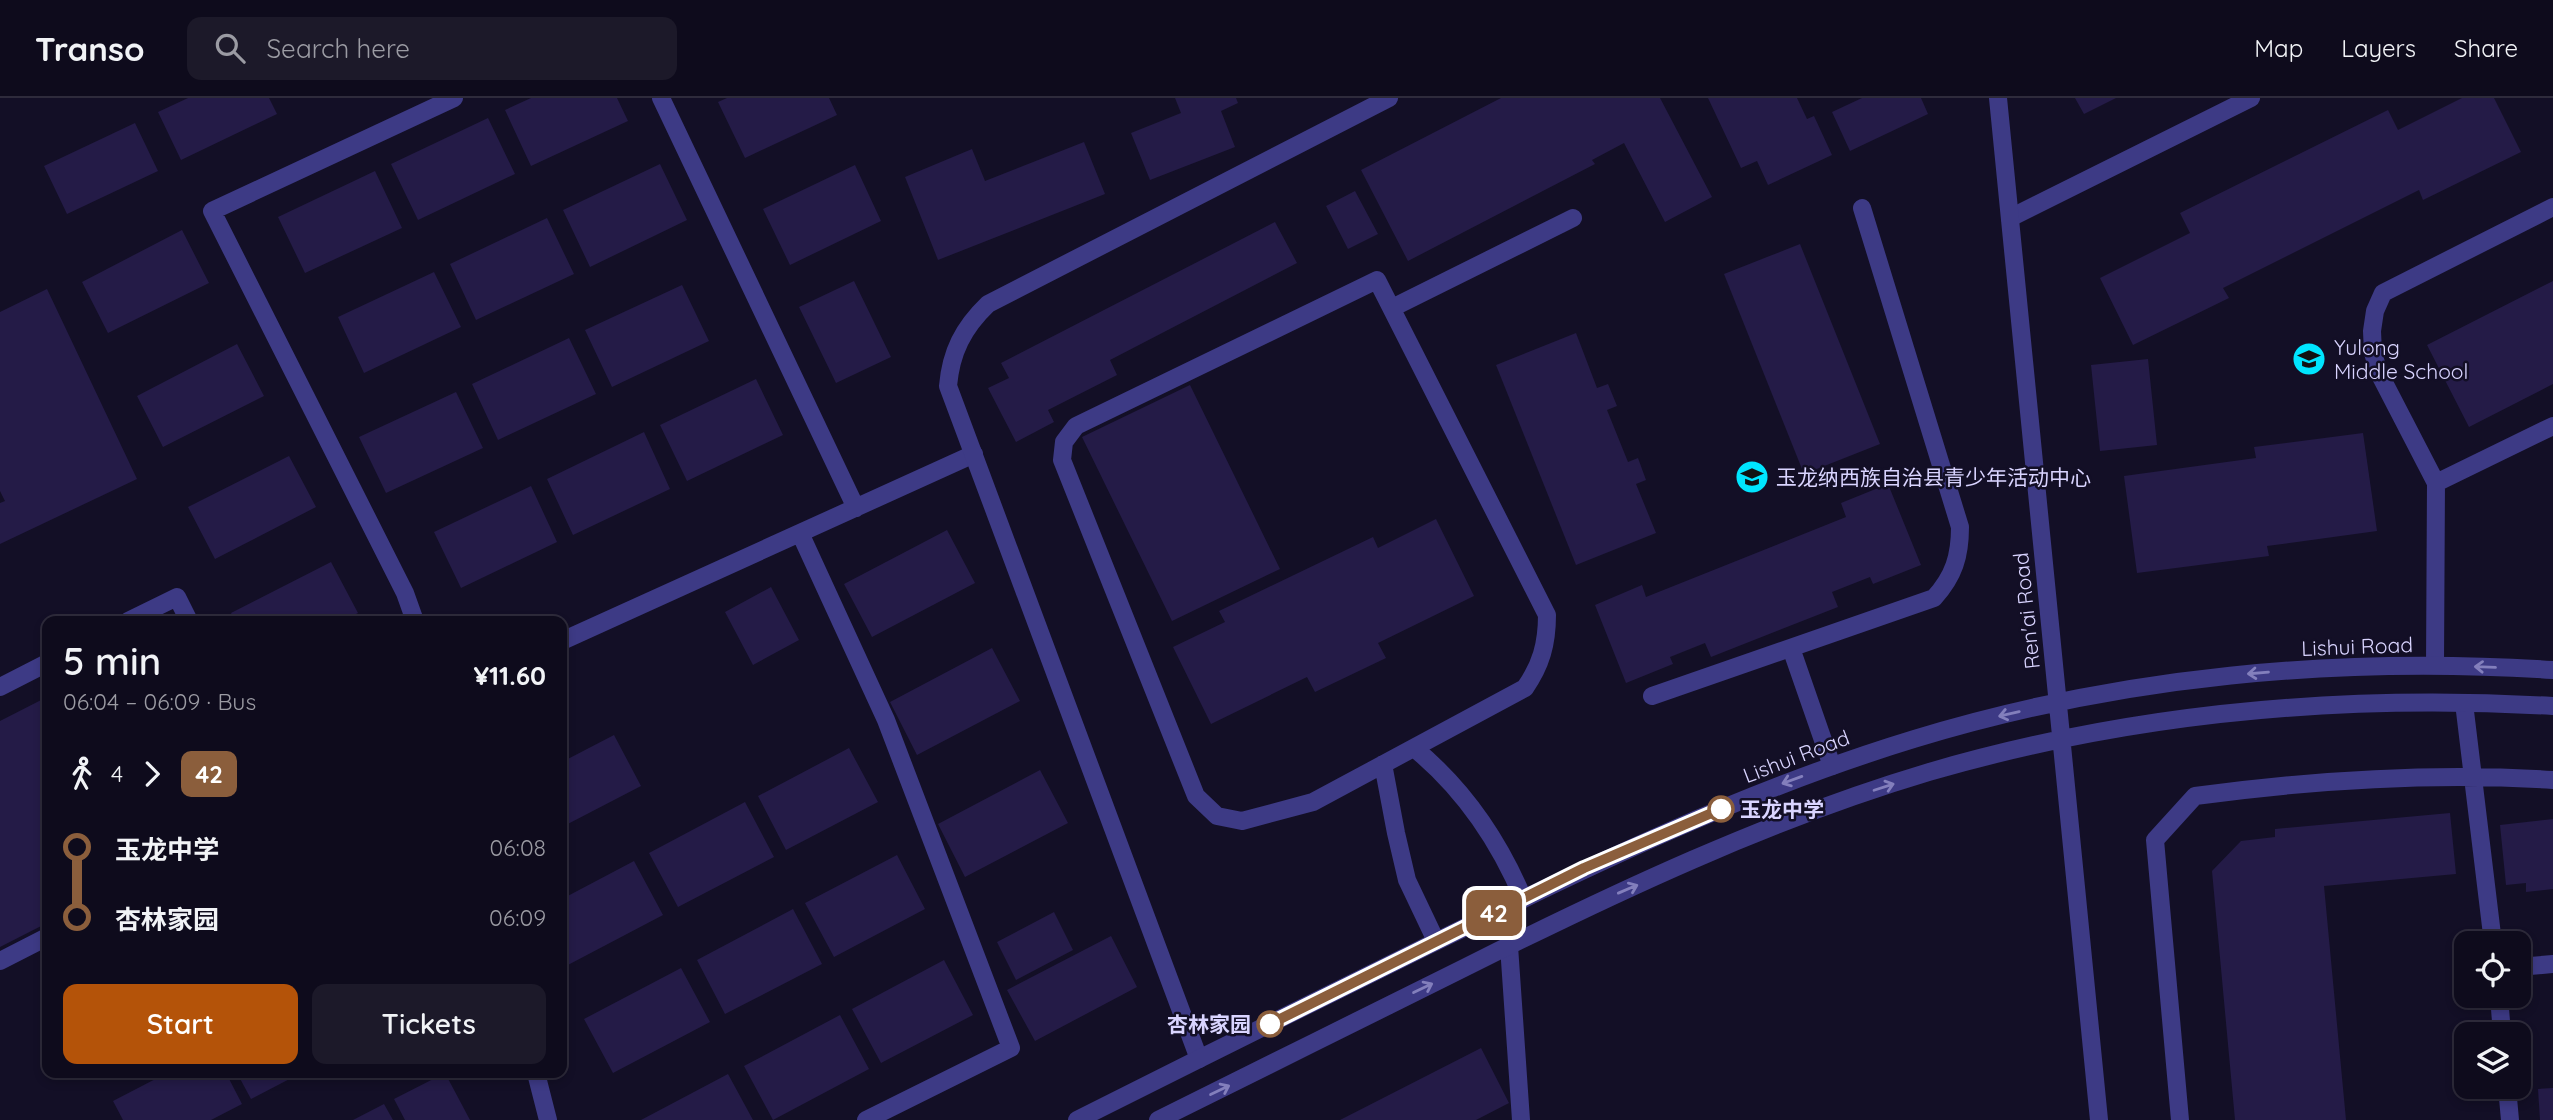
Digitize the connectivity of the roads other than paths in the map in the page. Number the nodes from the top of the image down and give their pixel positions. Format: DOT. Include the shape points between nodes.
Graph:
graph roads {
  1 [pos="454,98"];
  2 [pos="660,98"];
  3 [pos="1389,98"];
  4 [pos="1998,98"];
  5 [pos="2251,98"];
  6 [pos="2553,206"];
  7 [pos="1862,208"];
  8 [pos="1573,218"];
  9 [pos="2010,218"];
  10 [pos="1392,308"];
  11 [pos="2553,426"];
  12 [pos="974,454"];
  13 [pos="2435,483"];
  14 [pos="856,508"];
  15 [pos="800,533"];
  16 [pos="138,616"];
  17 [pos="187,616"];
  18 [pos="413,616"];
  19 [pos="567,639"];
  20 [pos="1791,648"];
  21 [pos="42,666"];
  22 [pos="2435,666"];
  23 [pos="2553,670"];
  24 [pos="0,687"];
  25 [pos="1652,696"];
  26 [pos="2058,703"];
  27 [pos="2464,703"];
  28 [pos="2553,706"];
  29 [pos="2062,740"];
  30 [pos="1414,748"];
  31 [pos="1383,764"];
  32 [pos="1832,766"];
  33 [pos="2473,778"];
  34 [pos="2553,780"];
  35 [pos="1523,898"];
  36 [pos="2492,931"];
  37 [pos="42,940"];
  38 [pos="1436,941"];
  39 [pos="1508,946"];
  40 [pos="0,961"];
  41 [pos="2553,964"];
  42 [pos="2531,966"];
  43 [pos="1199,1059"];
  44 [pos="537,1078"];
  45 [pos="2508,1099"];
  46 [pos="1177,1116"];
  47 [pos="549,1118"];
  48 [pos="866,1120"];
  49 [pos="1077,1120"];
  50 [pos="1158,1120"];
  51 [pos="1521,1120"];
  52 [pos="2099,1120"];
  53 [pos="2180,1120"];
  54 [pos="2510,1120"];
  1 -- 18 [label="street" via="212,211"];
  2 -- 14 [label="street"];
  3 -- 12 [label="street" via="988,304 964,331 948,386"];
  4 -- 9 [label="street, Ren'ai Road"];
  5 -- 9 [label="street"];
  6 -- 13 [label="street" via="2383,293 2375,312 2373,353"];
  7 -- 20 [label="street" via="1960,527 1960,547 1947,583 1934,598"];
  8 -- 10 [label="street"];
  9 -- 26 [label="street, Ren'ai Road"];
  10 -- 30 [label="street" via="1547,615 1544,653 1525,688"];
  10 -- 31 [label="street" via="1377,280 1076,426 1064,442 1062,460 1196,796 1205,807 1217,817 1241,821 1313,802"];
  11 -- 13 [label="street"];
  12 -- 14 [label="street"];
  12 -- 43 [label="street"];
  13 -- 22 [label="street"];
  14 -- 15 [label="street"];
  15 -- 19 [label="street"];
  15 -- 48 [label="street" via="886,720 1011,1048"];
  16 -- 17 [label="street" via="177,597"];
  20 -- 25 [label="street"];
  20 -- 32 [label="street"];
  21 -- 24 [label="street"];
  23 -- 22 [label="street, Lishui Road, one-way"];
  22 -- 26 [label="street, Lishui Road, one-way" via="2255,673"];
  26 -- 29 [label="street, Ren'ai Road"];
  26 -- 32 [label="street, Lishui Road, one-way" via="1919,737"];
  27 -- 28 [label="street"];
  27 -- 29 [label="street" via="2259,710"];
  27 -- 33 [label="street"];
  39 -- 29 [label="street, one-way" via="1790,819 1929,772"];
  29 -- 52 [label="street, Ren'ai Road"];
  30 -- 31 [label="street"];
  30 -- 35 [label="street" via="1475,809"];
  31 -- 38 [label="street" via="1407,880"];
  32 -- 35 [label="street, Lishui Road, one-way" via="1777,785"];
  33 -- 34 [label="street"];
  33 -- 36 [label="street"];
  33 -- 53 [label="street" via="2346,780 2195,796 2155,840"];
  35 -- 38 [label="street, Lishui Road"];
  37 -- 40 [label="street"];
  38 -- 43 [label="street, Lishui Road"];
  46 -- 39 [label="street, one-way"];
  39 -- 51 [label="street"];
  41 -- 42 [label="street"];
  43 -- 49 [label="street, Lishui Road"];
  44 -- 47 [label="street"];
  45 -- 54 [label="street"];
  46 -- 50 [label="street"];
}
